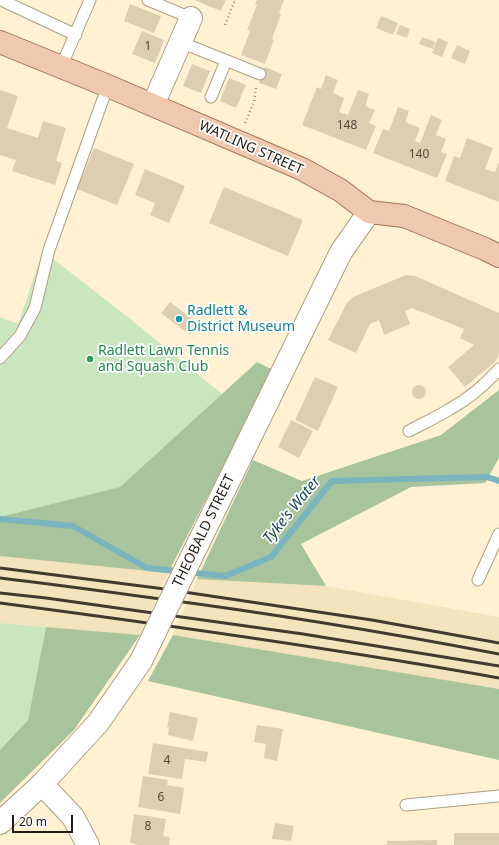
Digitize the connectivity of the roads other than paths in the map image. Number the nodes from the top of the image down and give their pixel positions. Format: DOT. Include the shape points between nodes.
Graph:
graph roads {
  1 [pos="1,0"];
  2 [pos="90,0"];
  3 [pos="148,0"];
  4 [pos="191,18"];
  5 [pos="76,35"];
  6 [pos="0,42"];
  7 [pos="180,42"];
  8 [pos="226,61"];
  9 [pos="61,67"];
  10 [pos="260,74"];
  11 [pos="108,86"];
  12 [pos="211,97"];
  13 [pos="153,105"];
  14 [pos="369,212"];
  15 [pos="499,256"];
  16 [pos="0,358"];
  17 [pos="499,370"];
  18 [pos="409,432"];
  19 [pos="499,534"];
  20 [pos="478,580"];
  21 [pos="42,784"];
  22 [pos="499,796"];
  23 [pos="406,805"];
  24 [pos="0,823"];
  25 [pos="88,845"];
  1 -- 5 [label="lane"];
  2 -- 5 [label="lane"];
  3 -- 4 [label="lane"];
  4 -- 7 [label="street"];
  5 -- 9 [label="lane"];
  6 -- 9 [label="main road, WATLING STREET"];
  7 -- 8 [label="lane"];
  7 -- 13 [label="street"];
  8 -- 10 [label="lane"];
  8 -- 12 [label="lane"];
  9 -- 11 [label="main road, WATLING STREET"];
  11 -- 13 [label="main road, WATLING STREET"];
  11 -- 16 [label="lane" via="49,250 35,308 20,336"];
  13 -- 14 [label="main road, WATLING STREET" via="302,169 340,190"];
  14 -- 15 [label="main road" via="404,216"];
  14 -- 21 [label="street, THEOBALD STREET, bridge" via="341,252 141,661 98,723"];
  17 -- 18 [label="lane" via="469,397"];
  19 -- 20 [label="lane"];
  21 -- 24 [label="street, THEOBALD STREET"];
  21 -- 25 [label="street" via="73,818"];
  22 -- 23 [label="lane"];
}
